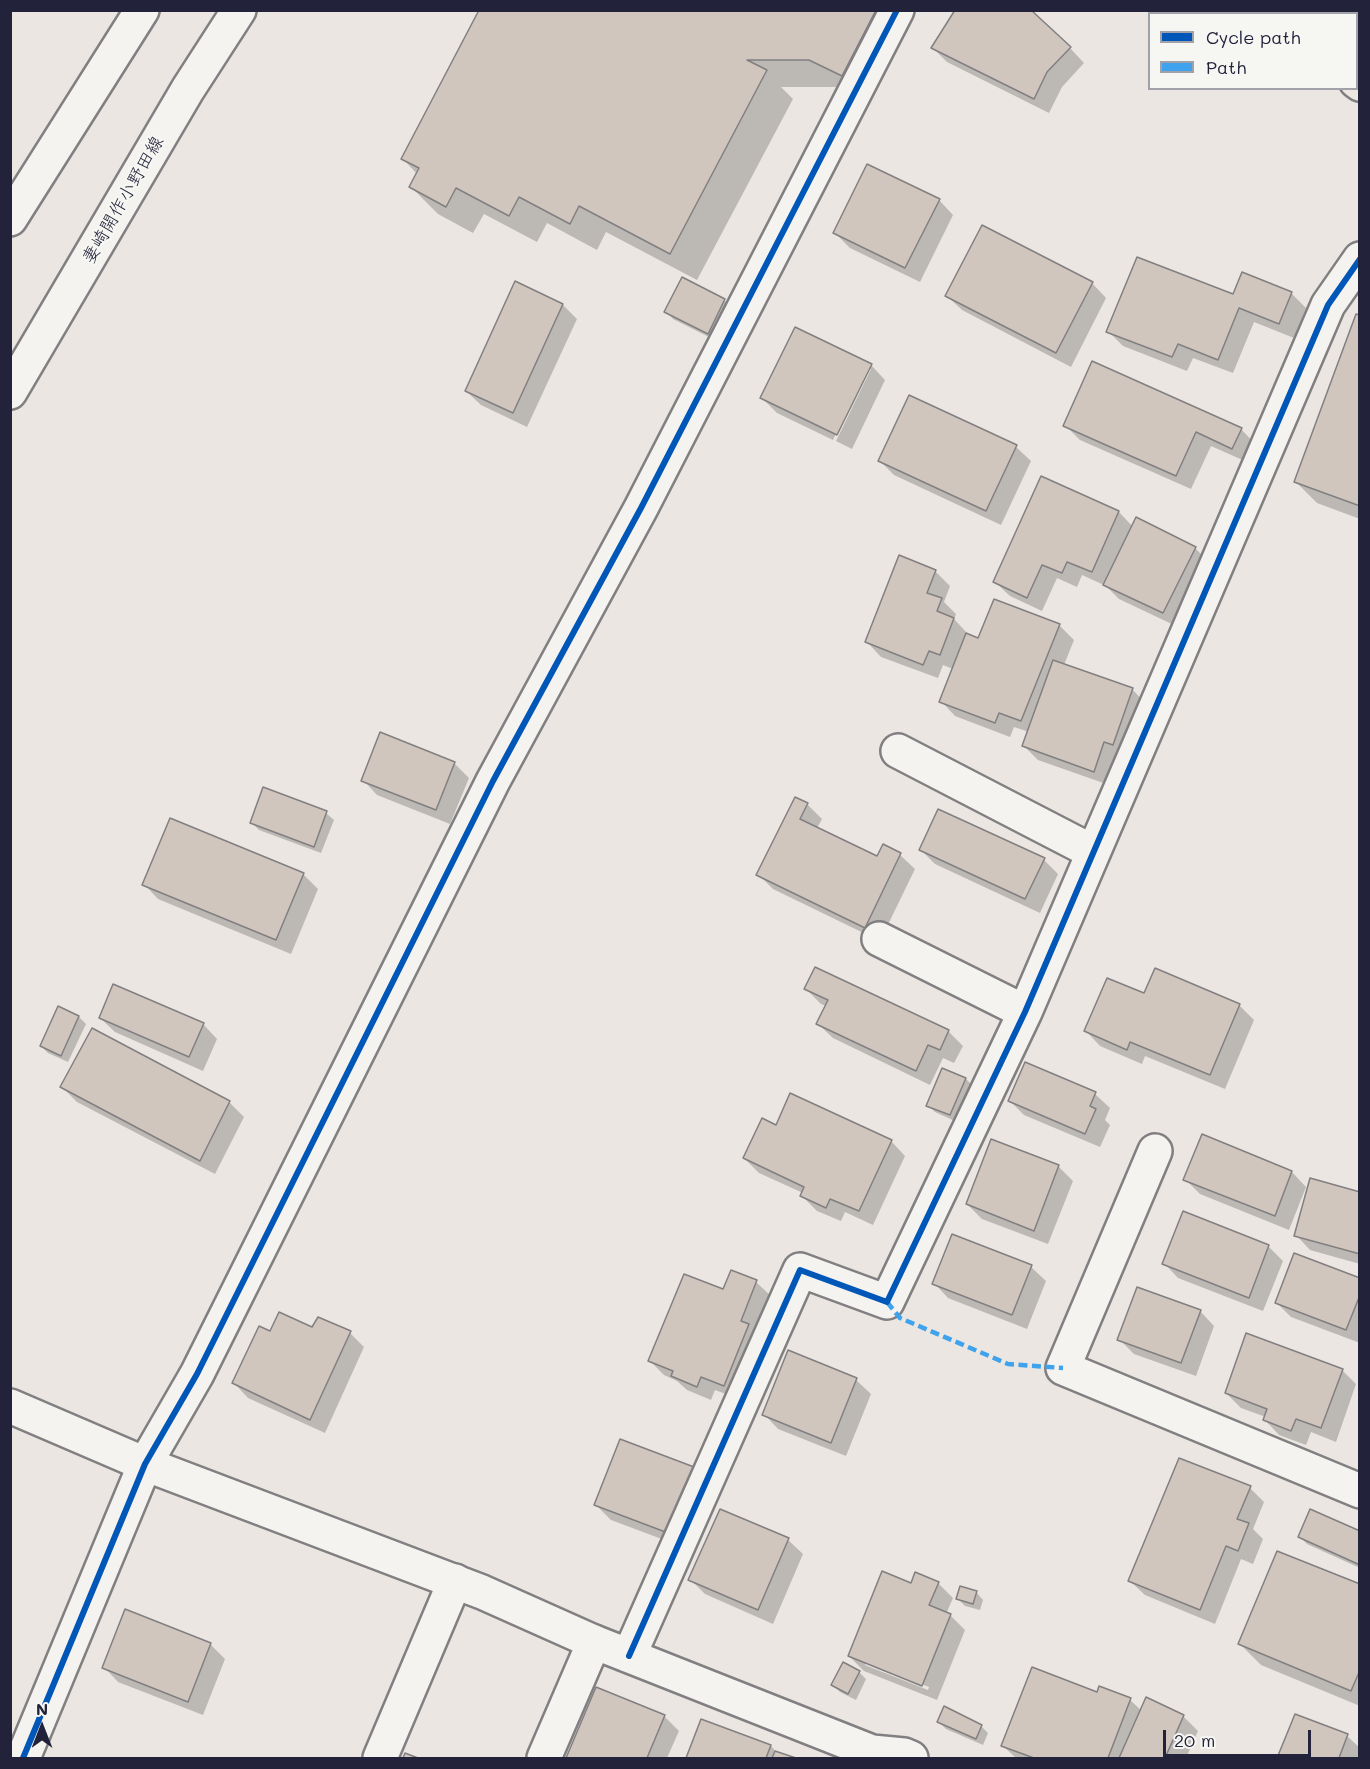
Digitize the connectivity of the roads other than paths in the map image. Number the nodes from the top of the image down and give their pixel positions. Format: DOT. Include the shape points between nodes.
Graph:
graph roads {
  1 [pos="142,10"];
  2 [pos="239,10"];
  3 [pos="897,10"];
  4 [pos="10,219"];
  5 [pos="1359,259"];
  6 [pos="10,392"];
  7 [pos="898,751"];
  8 [pos="1093,852"];
  9 [pos="879,939"];
  10 [pos="1025,1012"];
  11 [pos="1155,1151"];
  12 [pos="10,1406"];
  13 [pos="145,1464"];
  14 [pos="1357,1483"];
  15 [pos="455,1581"];
  16 [pos="594,1642"];
  17 [pos="629,1656"];
  18 [pos="871,1755"];
  19 [pos="23,1758"];
  20 [pos="380,1758"];
  21 [pos="544,1758"];
  22 [pos="911,1758"];
  1 -- 4 [label="street"];
  2 -- 6 [label="street, 妻崎開作小野田線" via="188,89"];
  3 -- 13 [label="street" via="646,497 493,781 198,1374"];
  5 -- 8 [label="street" via="1328,305"];
  7 -- 8 [label="street"];
  8 -- 10 [label="street"];
  9 -- 10 [label="street"];
  10 -- 17 [label="street" via="887,1302 800,1270"];
  11 -- 14 [label="street" via="1062,1368"];
  12 -- 13 [label="street"];
  13 -- 15 [label="street"];
  13 -- 19 [label="street"];
  15 -- 16 [label="street"];
  15 -- 20 [label="street"];
  16 -- 17 [label="street"];
  16 -- 21 [label="street"];
  17 -- 18 [label="street"];
  18 -- 22 [label="street"];
}
